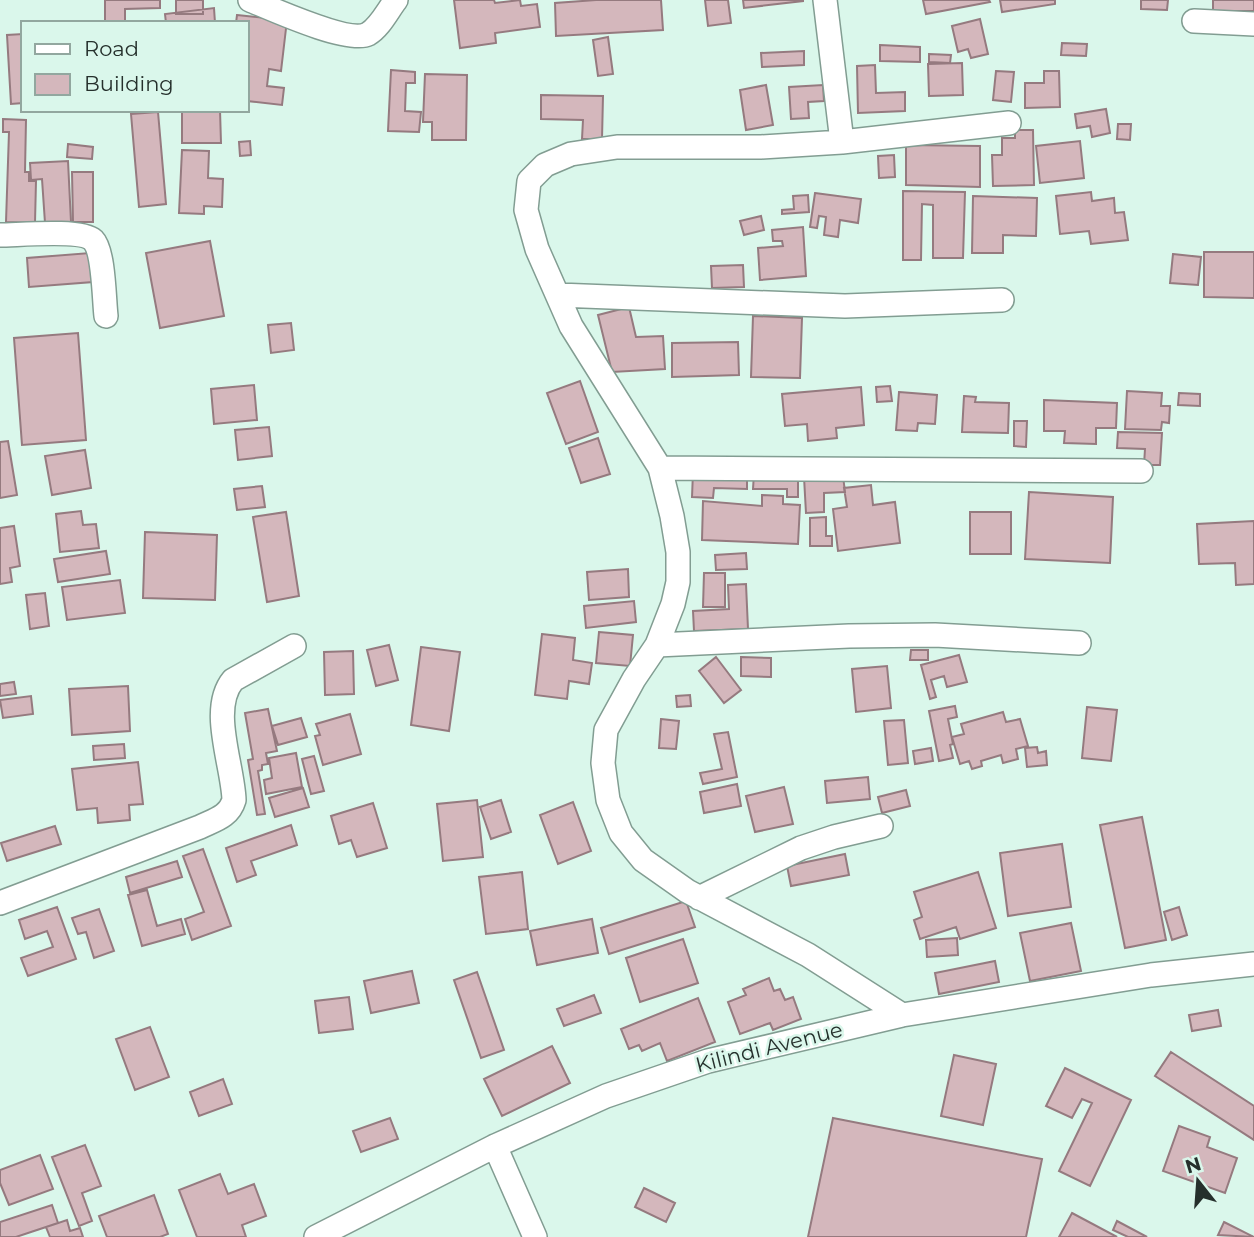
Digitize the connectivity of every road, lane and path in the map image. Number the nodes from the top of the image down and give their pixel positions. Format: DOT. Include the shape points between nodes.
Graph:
graph roads {
  1 [pos="250,0"];
  2 [pos="396,0"];
  3 [pos="825,0"];
  4 [pos="1194,21"];
  5 [pos="1254,24"];
  6 [pos="1009,124"];
  7 [pos="842,142"];
  8 [pos="0,235"];
  9 [pos="558,295"];
  10 [pos="1002,300"];
  11 [pos="106,316"];
  12 [pos="660,468"];
  13 [pos="1141,471"];
  14 [pos="1079,643"];
  15 [pos="657,645"];
  16 [pos="294,646"];
  17 [pos="881,826"];
  18 [pos="699,898"];
  19 [pos="0,904"];
  20 [pos="1254,964"];
  21 [pos="902,1015"];
  22 [pos="495,1146"];
  23 [pos="316,1237"];
  24 [pos="535,1237"];
  1 -- 2 [label="street" via="356,37 375,28"];
  3 -- 7 [label="street"];
  4 -- 5 [label="street"];
  6 -- 7 [label="street"];
  7 -- 9 [label="street" via="617,147 571,154 545,165 528,181 526,209 537,249"];
  8 -- 11 [label="street" via="85,235 94,240"];
  9 -- 10 [label="street" via="845,306"];
  9 -- 12 [label="street" via="571,326"];
  12 -- 13 [label="street"];
  12 -- 15 [label="street" via="678,552 678,582"];
  14 -- 15 [label="street" via="935,635"];
  15 -- 18 [label="street" via="606,730 603,762 608,800 621,833 643,860"];
  16 -- 19 [label="street" via="226,688 222,716 234,800 225,816"];
  17 -- 18 [label="street" via="801,848"];
  18 -- 21 [label="street" via="808,955"];
  20 -- 21 [label="street, Kilindi Avenue" via="1151,975"];
  21 -- 22 [label="street, Kilindi Avenue" via="708,1061 606,1096"];
  22 -- 23 [label="street, Kilindi Avenue"];
  22 -- 24 [label="street"];
}
